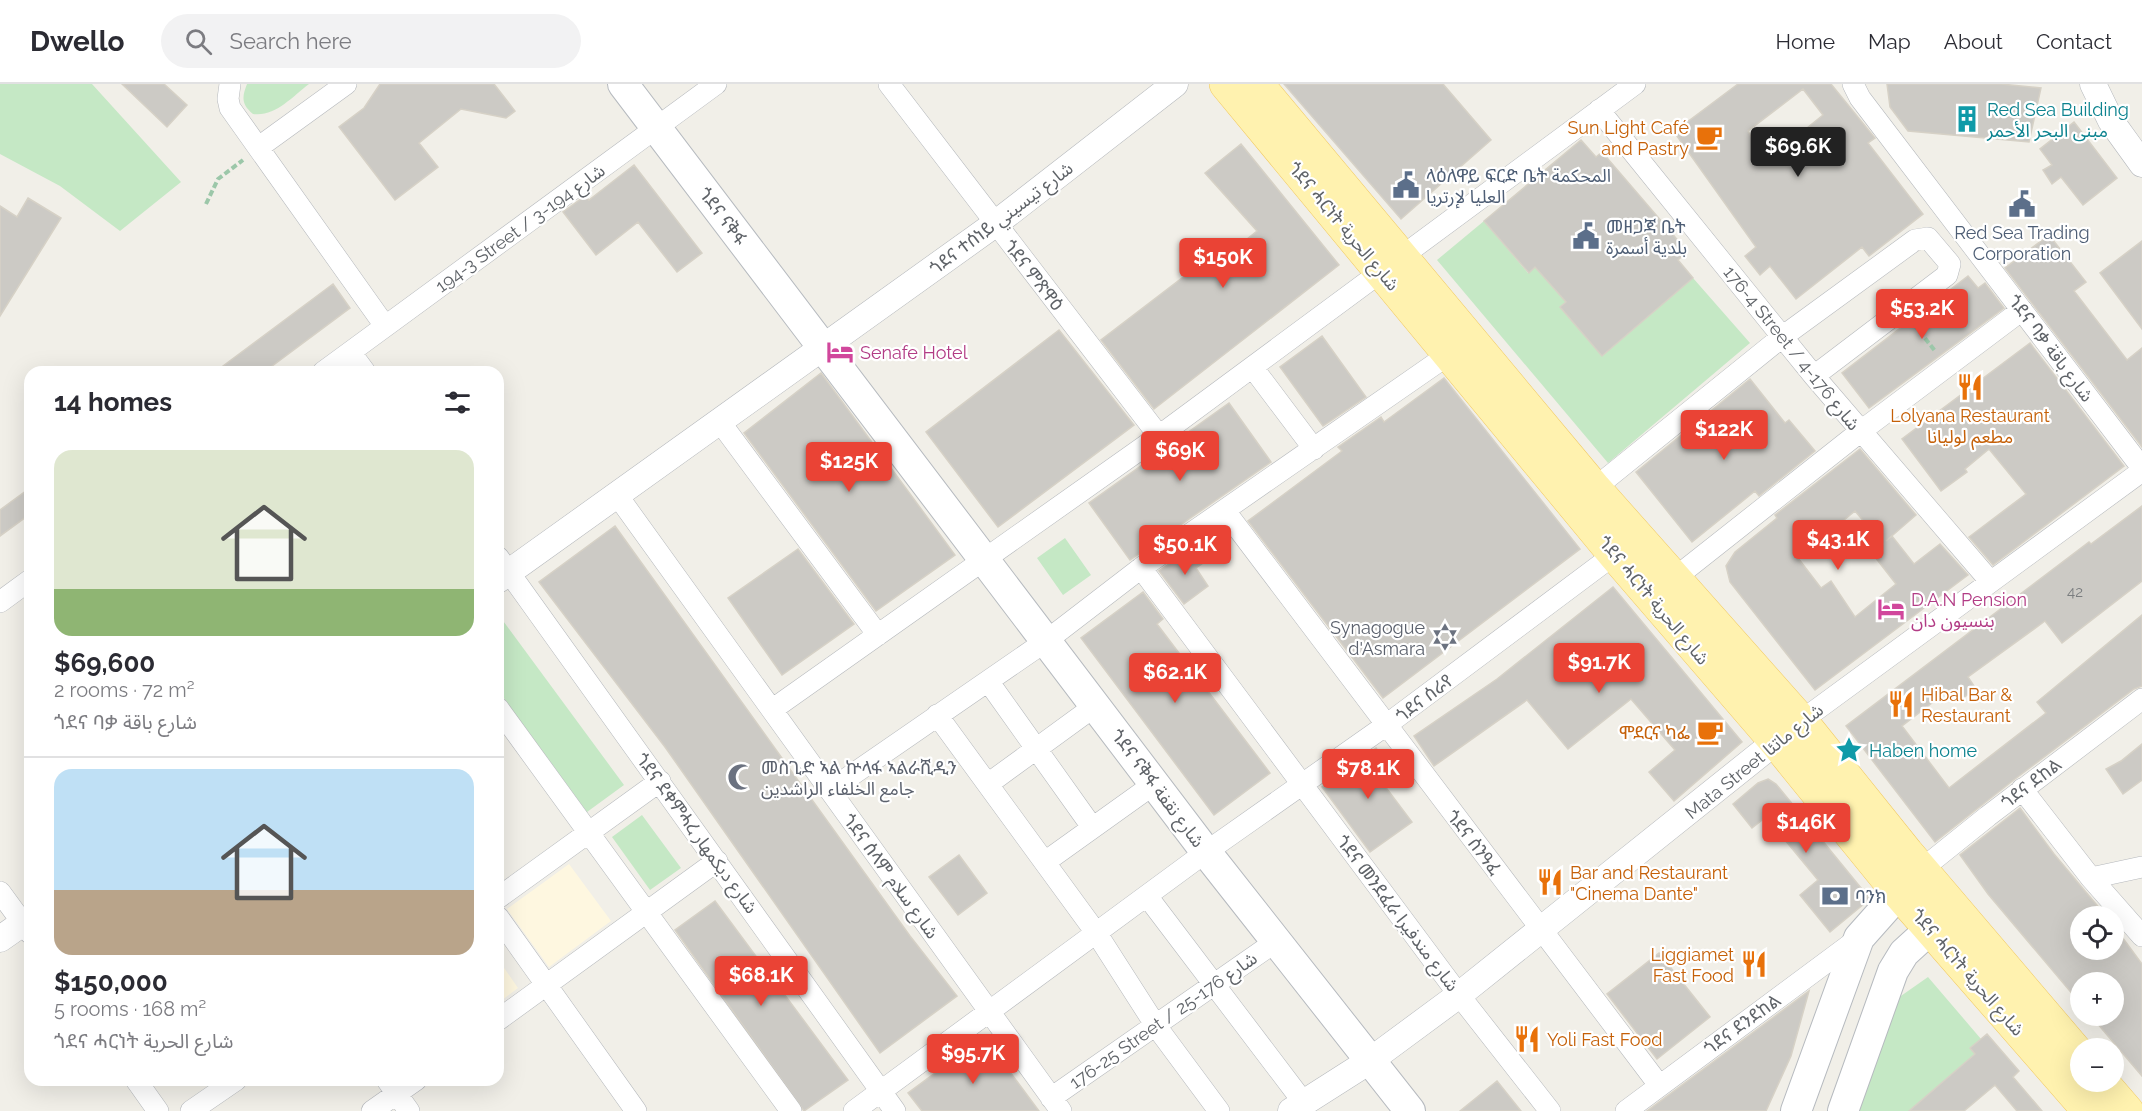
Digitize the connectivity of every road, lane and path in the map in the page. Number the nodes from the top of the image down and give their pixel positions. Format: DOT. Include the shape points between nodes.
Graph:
graph roads {
  1 [pos="230,84"];
  2 [pos="346,84"];
  3 [pos="623,84"];
  4 [pos="716,84"];
  5 [pos="889,84"];
  6 [pos="1175,84"];
  7 [pos="1226,84"];
  8 [pos="1257,84"];
  9 [pos="1635,84"];
  10 [pos="1853,84"];
  11 [pos="2093,84"];
  12 [pos="1599,110"];
  13 [pos="657,128"];
  14 [pos="259,147"];
  15 [pos="2142,164"];
  16 [pos="206,204"];
  17 [pos="995,224"];
  18 [pos="1392,265"];
  19 [pos="1902,309"];
  20 [pos="2022,310"];
  21 [pos="385,326"];
  22 [pos="1782,337"];
  23 [pos="1460,347"];
  24 [pos="823,348"];
  25 [pos="351,353"];
  26 [pos="332,366"];
  27 [pos="361,366"];
  28 [pos="1948,367"];
  29 [pos="1253,368"];
  30 [pos="1814,375"];
  31 [pos="720,422"];
  32 [pos="1861,431"];
  33 [pos="1159,436"];
  34 [pos="1314,449"];
  35 [pos="2142,469"];
  36 [pos="617,495"];
  37 [pos="1585,497"];
  38 [pos="1225,511"];
  39 [pos="1626,546"];
  40 [pos="984,560"];
  41 [pos="1141,568"];
  42 [pos="504,569"];
  43 [pos="504,573"];
  44 [pos="1990,581"];
  45 [pos="24,584"];
  46 [pos="1662,588"];
  47 [pos="2,599"];
  48 [pos="878,635"];
  49 [pos="1046,641"];
  50 [pos="988,681"];
  51 [pos="2142,699"];
  52 [pos="1095,706"];
  53 [pos="773,709"];
  54 [pos="937,715"];
  55 [pos="504,716"];
  56 [pos="1801,721"];
  57 [pos="1385,726"];
  58 [pos="1777,743"];
  59 [pos="1036,748"];
  60 [pos="660,782"];
  61 [pos="988,784"];
  62 [pos="1154,784"];
  63 [pos="1302,784"];
  64 [pos="2022,789"];
  65 [pos="830,790"];
  66 [pos="1092,826"];
  67 [pos="588,833"];
  68 [pos="1206,852"];
  69 [pos="717,861"];
  70 [pos="1045,862"];
  71 [pos="2142,867"];
  72 [pos="1922,869"];
  73 [pos="2091,878"];
  74 [pos="0,892"];
  75 [pos="1899,892"];
  76 [pos="504,894"];
  77 [pos="1147,896"];
  78 [pos="648,914"];
  79 [pos="1942,917"];
  80 [pos="24,919"];
  81 [pos="504,924"];
  82 [pos="24,926"];
  83 [pos="1542,930"];
  84 [pos="1097,934"];
  85 [pos="2142,936"];
  86 [pos="1859,938"];
  87 [pos="0,939"];
  88 [pos="1275,942"];
  89 [pos="546,984"];
  90 [pos="1214,986"];
  91 [pos="1459,995"];
  92 [pos="988,1012"];
  93 [pos="504,1016"];
  94 [pos="1156,1026"];
  95 [pos="2070,1046"];
  96 [pos="1371,1060"];
  97 [pos="1659,1085"];
  98 [pos="140,1086"];
  99 [pos="227,1086"];
  100 [pos="392,1087"];
  101 [pos="881,1092"];
  102 [pos="2111,1092"];
  103 [pos="1056,1104"];
  104 [pos="1298,1107"];
  105 [pos="158,1111"];
  106 [pos="191,1111"];
  107 [pos="372,1111"];
  108 [pos="409,1111"];
  109 [pos="636,1111"];
  110 [pos="790,1111"];
  111 [pos="854,1111"];
  112 [pos="895,1111"];
  113 [pos="1219,1111"];
  114 [pos="1410,1111"];
  115 [pos="1550,1111"];
  116 [pos="1626,1111"];
  117 [pos="1796,1111"];
  118 [pos="1843,1111"];
  119 [pos="2089,1111"];
  120 [pos="2127,1111"];
  1 -- 14 [label="street" via="230,108"];
  2 -- 14 [label="street"];
  3 -- 13 [label="main road, ጎደና ናቅፋ"];
  4 -- 13 [label="street, 194-3 Street / شارع 194-3"];
  5 -- 17 [label="street, ጎደና ምጽዋዕ"];
  6 -- 17 [label="street, ጎደና ተሰነይ شارع تيسيني"];
  7 -- 18 [label="main road, ጎደና ሓርነት شارع الحرية"];
  8 -- 18 [label="main road, ጎደና ሓርነት شارع الحرية"];
  9 -- 12 [label="street"];
  10 -- 20 [label="street, ጎደና ባቃ شارع باقة"];
  11 -- 15 [label="street" via="2111,121"];
  12 -- 18 [label="street"];
  12 -- 22 [label="street, 176-4 Street / شارع 176-4"];
  13 -- 21 [label="street, 194-3 Street / شارع 194-3"];
  13 -- 24 [label="main road, ጎደና ናቅፋ"];
  14 -- 16 [label="path" via="218,179"];
  14 -- 21 [label="street"];
  17 -- 24 [label="street, ጎደና ተሰነይ شارع تيسيني"];
  17 -- 33 [label="street, ጎደና ምጽዋዕ"];
  18 -- 23 [label="main road, ጎደና ሓርነት شارع الحرية"];
  18 -- 29 [label="street"];
  19 -- 22 [label="street" via="1950,270 1950,264 1928,238 1915,240"];
  19 -- 28 [label="path"];
  19 -- 30 [label="street"];
  20 -- 28 [label="street"];
  20 -- 35 [label="street, ጎደና ባቃ شارع باقة"];
  21 -- 25 [label="street, 194-3 Street / شارع 194-3"];
  22 -- 30 [label="street, 176-4 Street / شارع 176-4"];
  22 -- 37 [label="street"];
  23 -- 34 [label="street"];
  23 -- 37 [label="main road, ጎደና ሓርነት شارع الحرية"];
  24 -- 31 [label="street, ጎደና ተሰነይ شارع تيسيني"];
  24 -- 40 [label="main road, ጎደና ናቅፋ شارع نقفة"];
  25 -- 26 [label="street, 194-3 Street / شارع 194-3"];
  25 -- 27 [label="street"];
  28 -- 32 [label="street"];
  29 -- 33 [label="street"];
  29 -- 34 [label="street"];
  30 -- 32 [label="street, 176-4 Street / شارع 176-4"];
  31 -- 36 [label="street, ጎደና ተሰነይ شارع تيسيني"];
  31 -- 48 [label="street"];
  32 -- 44 [label="street, 176-4 Street / شارع 176-4"];
  32 -- 46 [label="street"];
  33 -- 40 [label="street"];
  34 -- 38 [label="street"];
  35 -- 44 [label="street, Mata Street شارع ماتئا"];
  36 -- 42 [label="street, ጎደና ተሰነይ شارع تيسيني"];
  36 -- 53 [label="street, ጎደና ሰላም شارع سلام"];
  37 -- 39 [label="main road, ጎደና ሓርነት شارع الحرية"];
  38 -- 41 [label="street"];
  38 -- 57 [label="street, ጎደና ሰንዓፈ"];
  39 -- 46 [label="main road, ጎደና ሓርነት شارع الحرية"];
  39 -- 57 [label="street, ጎደና ሰራየ"];
  40 -- 48 [label="street"];
  40 -- 49 [label="main road, ጎደና ናቅፋ شارع نقفة"];
  41 -- 49 [label="street"];
  41 -- 63 [label="street, ጎደና መንደፈራ شارع مندفيرا"];
  43 -- 60 [label="street, ጎደና ደቀምሓረ شارع ديكمهار"];
  44 -- 56 [label="street, Mata Street شارع ماتئا"];
  45 -- 47 [label="street"];
  46 -- 56 [label="main road, ጎደና ሓርነት شارع الحرية"];
  46 -- 58 [label="main road, ጎደና ሓርነት شارع الحرية"];
  48 -- 53 [label="street"];
  49 -- 50 [label="street"];
  49 -- 52 [label="main road, ጎደና ናቅፋ شارع نقفة"];
  50 -- 54 [label="street"];
  50 -- 59 [label="street"];
  51 -- 64 [label="street, ጎደና ደከል"];
  52 -- 59 [label="street"];
  52 -- 62 [label="main road, ጎደና ናቅፋ شارع نقفة"];
  53 -- 65 [label="street, ጎደና ሰላም شارع سلام"];
  54 -- 61 [label="street"];
  54 -- 65 [label="street"];
  55 -- 67 [label="street"];
  56 -- 58 [label="street, Mata Street شارع ماتئا"];
  56 -- 72 [label="main road, ጎደና ሓርነት شارع الحرية"];
  57 -- 63 [label="street, ጎደና ሰራየ"];
  57 -- 83 [label="street, ጎደና ሰንዓፈ"];
  58 -- 75 [label="main road, ጎደና ሓርነት شارع الحرية"];
  58 -- 83 [label="street, Mata Street شارع ماتئا"];
  59 -- 61 [label="street"];
  59 -- 66 [label="street"];
  60 -- 67 [label="street"];
  60 -- 69 [label="street, ጎደና ደቀምሓረ شارع ديكمهار"];
  61 -- 70 [label="street"];
  62 -- 66 [label="street"];
  62 -- 68 [label="main road, ጎደና ናቅፋ شارع نقفة"];
  63 -- 68 [label="street, ጎደና ሰራየ"];
  63 -- 91 [label="street, ጎደና መንደፈራ شارع مندفيرا"];
  64 -- 72 [label="street, ጎደና ደከል"];
  64 -- 73 [label="street"];
  65 -- 92 [label="street, ጎደና ሰላም شارع سلام"];
  66 -- 70 [label="street"];
  67 -- 76 [label="street"];
  67 -- 78 [label="street"];
  68 -- 77 [label="street, ጎደና ሰራየ"];
  68 -- 88 [label="main road, ጎደና ናቅፋ شارع نقفة"];
  69 -- 78 [label="street"];
  69 -- 101 [label="street, ጎደና ደቀምሓረ شارع ديكمهار"];
  70 -- 84 [label="street"];
  71 -- 73 [label="street"];
  72 -- 75 [label="main road"];
  72 -- 79 [label="main road, ጎደና ሓርነት شارع الحرية"];
  73 -- 85 [label="street"];
  74 -- 80 [label="street"];
  75 -- 79 [label="main road, ጎደና ሓርነት شارع الحرية"];
  75 -- 86 [label="main road"];
  77 -- 84 [label="street, ጎደና ሰራየ"];
  77 -- 90 [label="street"];
  78 -- 89 [label="street"];
  78 -- 110 [label="street"];
  79 -- 95 [label="main road, ጎደና ሓርነት شارع الحرية"];
  79 -- 118 [label="main road" via="1904,953 1893,971"];
  79 -- 119 [label="main road, ጎደና ሓርነት شارع الحرية"];
  81 -- 89 [label="street"];
  82 -- 87 [label="street"];
  83 -- 91 [label="street, Mata Street شارع ماتئا"];
  83 -- 97 [label="street, ጎደና ሰንዓፈ"];
  84 -- 92 [label="street, ጎደና ሰራየ"];
  84 -- 94 [label="street"];
  86 -- 97 [label="street, ጎደና ደንደከል"];
  86 -- 117 [label="main road"];
  88 -- 90 [label="street, 176-25 Street / شارع 176-25"];
  88 -- 96 [label="main road, ጎደና ናቅፋ شارع نقفة"];
  89 -- 93 [label="street"];
  89 -- 109 [label="street"];
  90 -- 94 [label="street, 176-25 Street / شارع 176-25"];
  90 -- 104 [label="street"];
  91 -- 96 [label="street, Mata Street شارع ماتئا"];
  91 -- 115 [label="street, ጎደና መንደፈራ شارع مندفيرا"];
  92 -- 101 [label="street, ጎደና ሰራየ"];
  92 -- 103 [label="street, ጎደና ሰላም شارع سلام"];
  94 -- 103 [label="street, 176-25 Street / شارع 176-25"];
  94 -- 113 [label="street"];
  96 -- 104 [label="street, Mata Street شارع ماتئا"];
  96 -- 114 [label="main road, ጎደና ናቅፋ شارع نقفة"];
  97 -- 116 [label="street, ጎደና ደንደከል"];
  98 -- 105 [label="street"];
  99 -- 106 [label="street"];
  100 -- 107 [label="street"];
  100 -- 108 [label="street"];
  101 -- 111 [label="street, ጎደና ሰራየ"];
  101 -- 112 [label="street, ጎደና ደቀምሓረ شارع ديكمهار"];
  102 -- 120 [label="main road"];
}
